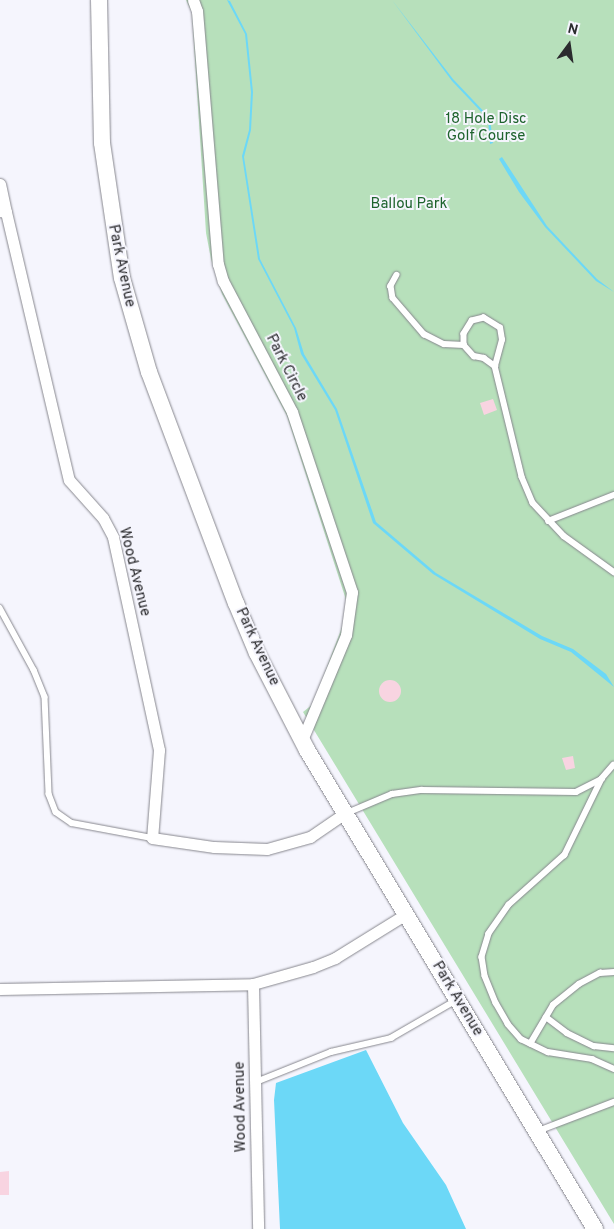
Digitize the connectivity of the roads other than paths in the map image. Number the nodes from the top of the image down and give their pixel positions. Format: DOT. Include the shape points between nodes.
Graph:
graph roads {
  1 [pos="99,0"];
  2 [pos="193,0"];
  3 [pos="0,184"];
  4 [pos="3,211"];
  5 [pos="397,275"];
  6 [pos="464,345"];
  7 [pos="495,366"];
  8 [pos="614,495"];
  9 [pos="548,521"];
  10 [pos="614,572"];
  11 [pos="0,608"];
  12 [pos="302,740"];
  13 [pos="614,765"];
  14 [pos="602,779"];
  15 [pos="345,814"];
  16 [pos="152,838"];
  17 [pos="406,914"];
  18 [pos="614,972"];
  19 [pos="253,984"];
  20 [pos="0,989"];
  21 [pos="457,1000"];
  22 [pos="546,1018"];
  23 [pos="530,1044"];
  24 [pos="614,1048"];
  25 [pos="614,1069"];
  26 [pos="256,1082"];
  27 [pos="614,1102"];
  28 [pos="536,1132"];
  29 [pos="258,1229"];
  30 [pos="595,1229"];
  1 -- 12 [label="main road, Park Avenue" via="102,143 115,244 135,327 148,372 236,603 257,653"];
  2 -- 12 [label="street, Park Circle" via="197,11 218,264 223,281 292,412 352,592 346,634"];
  3 -- 4 [label="street, Wood Avenue"];
  4 -- 16 [label="street, Wood Avenue" via="69,480 103,518 113,537 159,750"];
  5 -- 6 [label="lane" via="391,286 393,298 424,334 444,344"];
  6 -- 7 [label="lane" via="474,356"];
  6 -- 7 [label="lane" via="464,334 472,321 484,318 496,323 502,334"];
  7 -- 9 [label="lane" via="524,486"];
  8 -- 9 [label="lane"];
  9 -- 10 [label="lane"];
  11 -- 16 [label="lane" via="45,697 49,794 56,812 72,823"];
  12 -- 15 [label="main road, Park Avenue"];
  13 -- 14 [label="lane"];
  14 -- 15 [label="lane" via="576,792 422,790 392,794"];
  14 -- 23 [label="lane" via="565,855 509,905 484,946 482,968 496,1003 512,1031"];
  15 -- 16 [label="street" via="310,837 268,849 214,847"];
  15 -- 17 [label="main road, Park Avenue"];
  17 -- 19 [label="street" via="314,968"];
  17 -- 21 [label="main road, Park Avenue"];
  18 -- 22 [label="lane" via="600,973 579,984 553,1005"];
  19 -- 20 [label="street"];
  19 -- 26 [label="street, Wood Avenue"];
  21 -- 26 [label="lane" via="391,1038 331,1052"];
  21 -- 28 [label="main road, Park Avenue"];
  22 -- 23 [label="lane"];
  22 -- 24 [label="lane" via="594,1046"];
  23 -- 25 [label="lane" via="548,1052 592,1059"];
  26 -- 29 [label="street, Wood Avenue"];
  27 -- 28 [label="lane"];
  28 -- 30 [label="main road, Park Avenue"];
}
